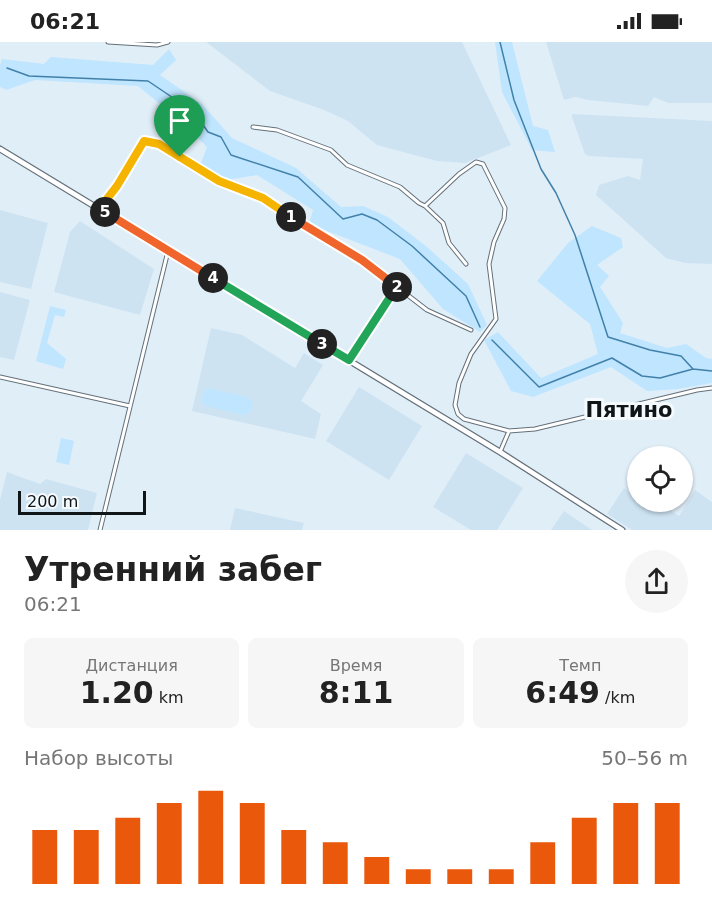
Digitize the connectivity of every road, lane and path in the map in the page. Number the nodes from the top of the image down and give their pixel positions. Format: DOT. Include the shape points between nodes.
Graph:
graph roads {
  1 [pos="108,42"];
  2 [pos="168,42"];
  3 [pos="253,127"];
  4 [pos="0,148"];
  5 [pos="425,206"];
  6 [pos="99,209"];
  7 [pos="168,251"];
  8 [pos="466,264"];
  9 [pos="388,281"];
  10 [pos="401,290"];
  11 [pos="394,291"];
  12 [pos="471,330"];
  13 [pos="349,360"];
  14 [pos="0,377"];
  15 [pos="712,388"];
  16 [pos="130,406"];
  17 [pos="509,431"];
  18 [pos="500,452"];
  19 [pos="100,530"];
  20 [pos="622,530"];
  1 -- 2 [label="street"];
  3 -- 5 [label="street" via="277,130 331,150 347,165 400,187"];
  4 -- 6 [label="main road"];
  5 -- 8 [label="street" via="443,223 449,243"];
  5 -- 17 [label="street" via="476,162 483,164 505,208 489,264 496,319 471,354 455,405 464,418"];
  6 -- 7 [label="main road"];
  6 -- 9 [label="street" via="144,141 159,144 219,181 263,198 362,260"];
  7 -- 13 [label="main road"];
  7 -- 16 [label="street"];
  9 -- 10 [label="street"];
  9 -- 11 [label="street"];
  10 -- 11 [label="street"];
  10 -- 12 [label="street" via="427,310"];
  11 -- 13 [label="street"];
  13 -- 18 [label="main road"];
  14 -- 16 [label="street"];
  15 -- 17 [label="street" via="535,429"];
  16 -- 19 [label="street"];
  17 -- 18 [label="street"];
  18 -- 20 [label="main road"];
}
